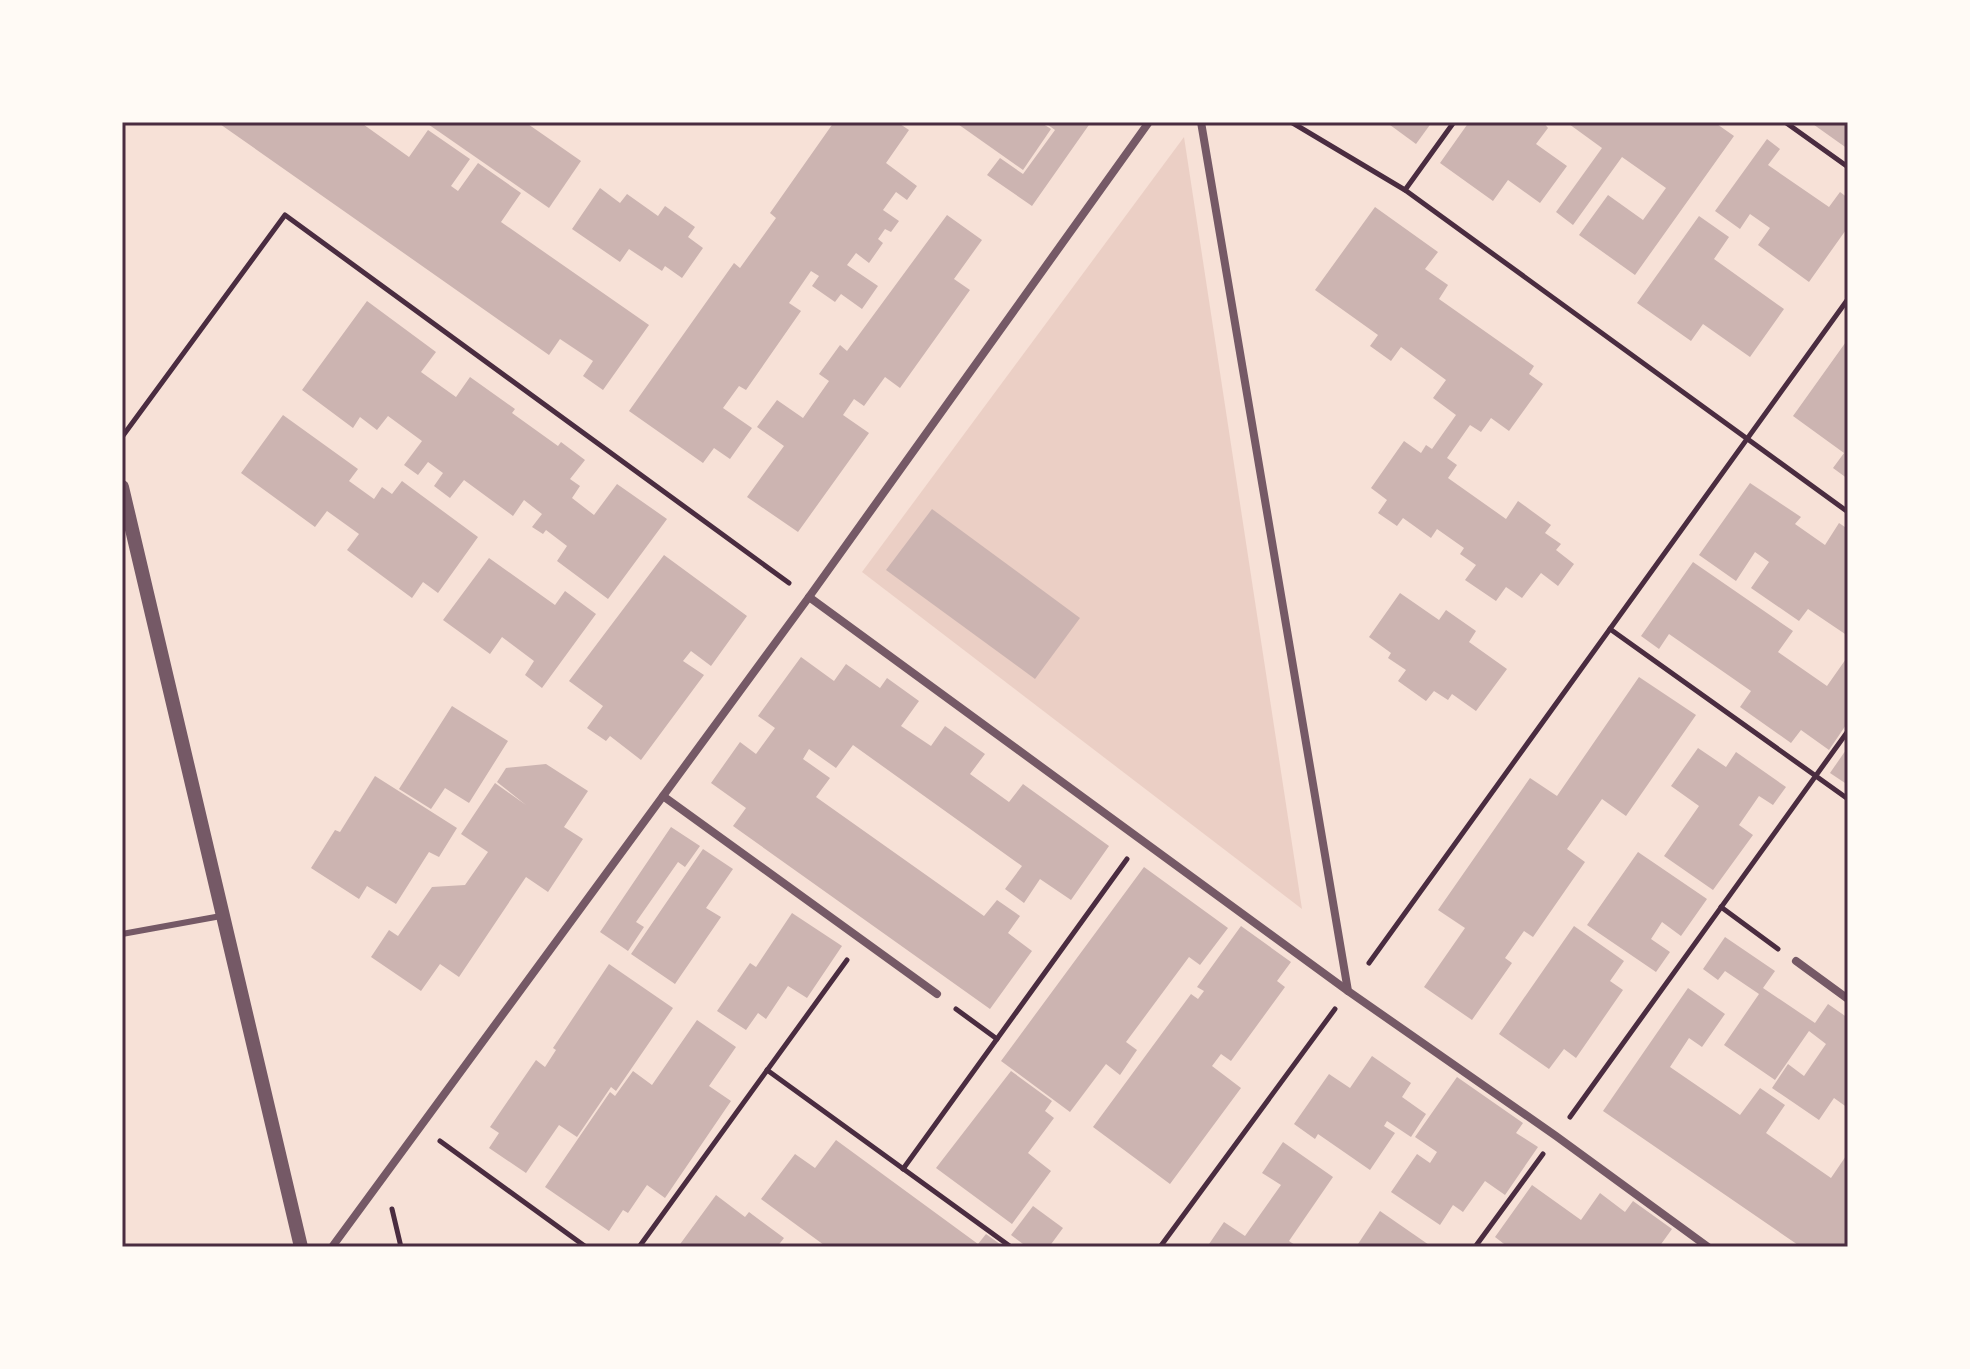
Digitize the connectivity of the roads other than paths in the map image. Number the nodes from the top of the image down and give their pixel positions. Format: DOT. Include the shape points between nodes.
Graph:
graph roads {
  1 [pos="1149,122"];
  2 [pos="1201,122"];
  3 [pos="122,487"];
  4 [pos="809,597"];
  5 [pos="663,796"];
  6 [pos="223,915"];
  7 [pos="122,934"];
  8 [pos="1796,961"];
  9 [pos="1348,991"];
  10 [pos="937,994"];
  11 [pos="1848,999"];
  12 [pos="301,1247"];
  13 [pos="332,1247"];
  14 [pos="1708,1247"];
  1 -- 4 [label="street"];
  2 -- 9 [label="street"];
  3 -- 6 [label="street"];
  4 -- 5 [label="street"];
  4 -- 9 [label="street"];
  5 -- 10 [label="street"];
  5 -- 13 [label="street"];
  6 -- 7 [label="lane"];
  6 -- 12 [label="street"];
  8 -- 11 [label="street"];
  9 -- 14 [label="street"];
}
